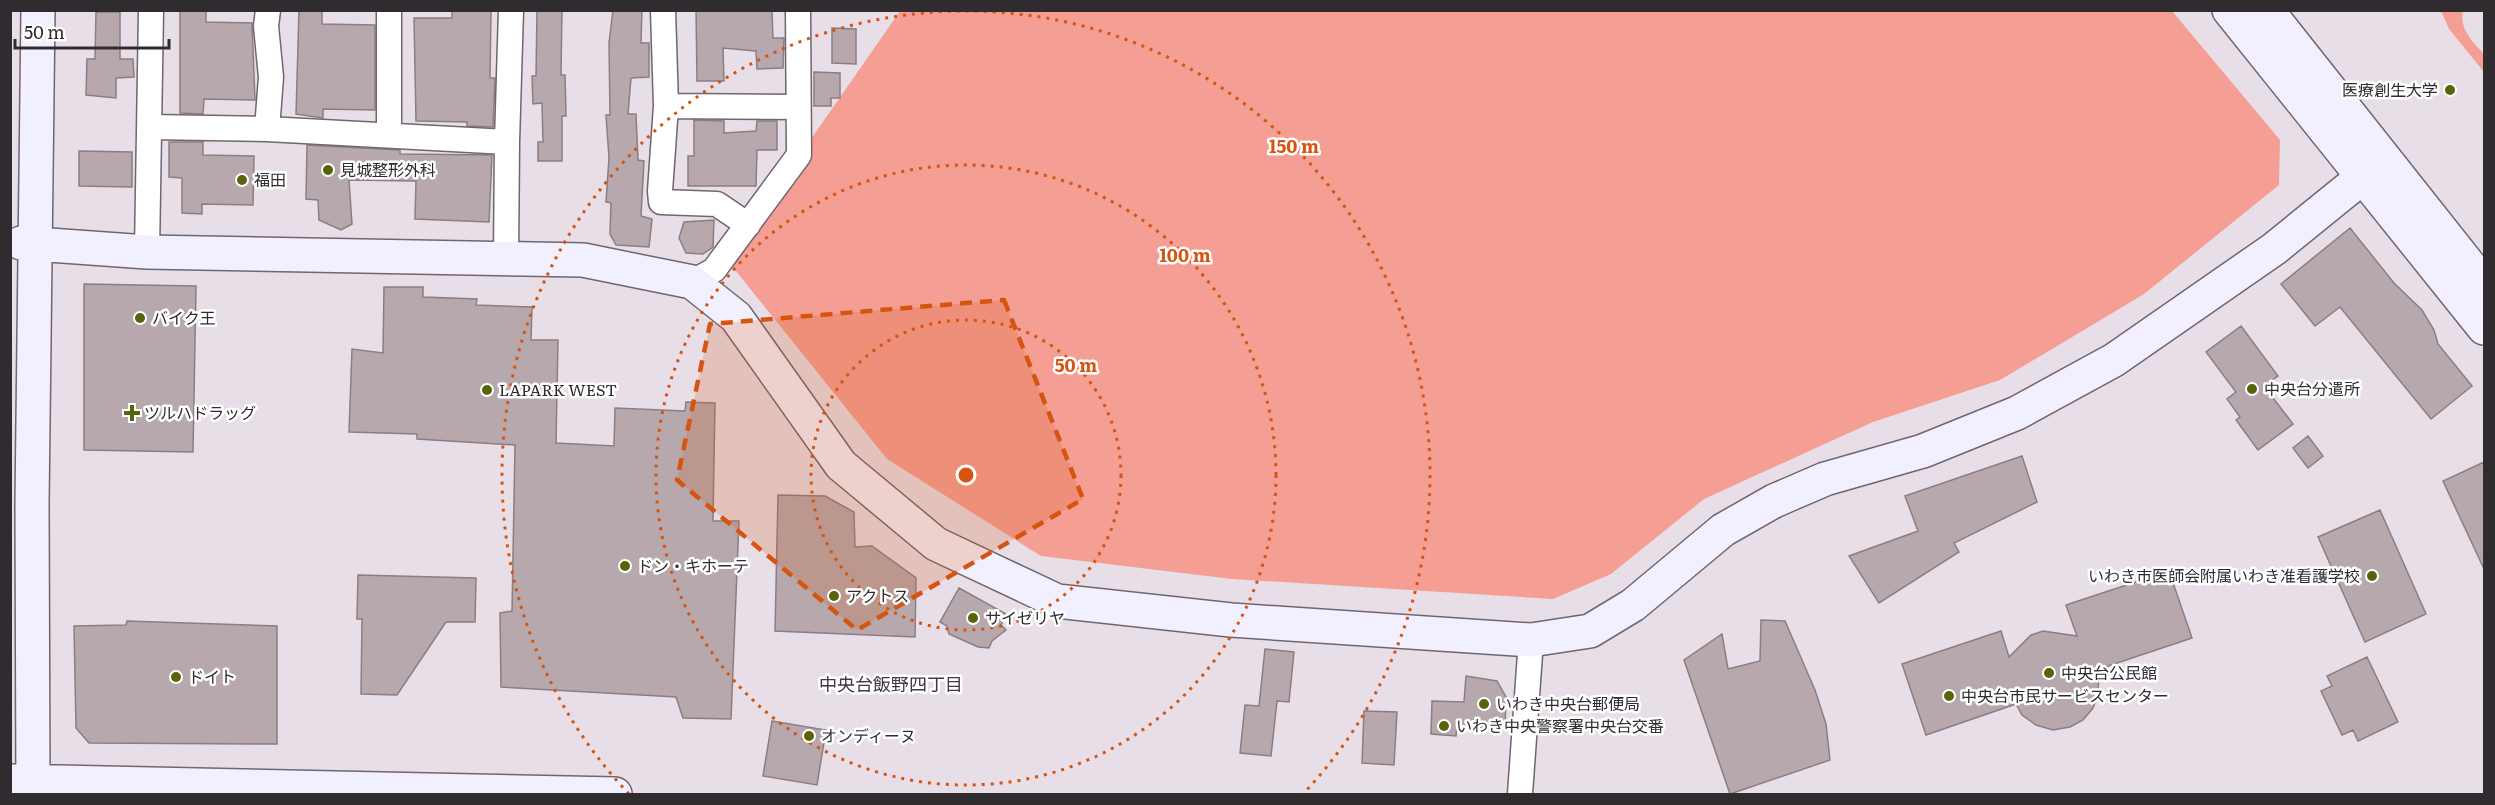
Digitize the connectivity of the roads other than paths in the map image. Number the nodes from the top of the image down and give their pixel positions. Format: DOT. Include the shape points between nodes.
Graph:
graph roads {
  1 [pos="38,10"];
  2 [pos="151,10"];
  3 [pos="268,10"];
  4 [pos="389,10"];
  5 [pos="511,10"];
  6 [pos="663,10"];
  7 [pos="798,10"];
  8 [pos="2229,10"];
  9 [pos="2267,10"];
  10 [pos="666,106"];
  11 [pos="797,107"];
  12 [pos="150,127"];
  13 [pos="267,129"];
  14 [pos="389,134"];
  15 [pos="507,142"];
  16 [pos="2374,168"];
  17 [pos="748,225"];
  18 [pos="23,242"];
  19 [pos="147,252"];
  20 [pos="507,259"];
  21 [pos="692,282"];
  22 [pos="2484,284"];
  23 [pos="2484,328"];
  24 [pos="1531,640"];
  25 [pos="26,785"];
  26 [pos="615,795"];
  27 [pos="1521,795"];
  1 -- 18 [label="street"];
  2 -- 12 [label="street"];
  3 -- 13 [label="street" via="271,77"];
  4 -- 14 [label="street"];
  5 -- 15 [label="street"];
  6 -- 10 [label="street"];
  7 -- 11 [label="street"];
  8 -- 16 [label="street"];
  9 -- 16 [label="street"];
  10 -- 11 [label="street"];
  10 -- 17 [label="street" via="661,202 717,204"];
  11 -- 17 [label="street" via="799,155"];
  12 -- 13 [label="street"];
  12 -- 19 [label="street"];
  13 -- 14 [label="street"];
  14 -- 15 [label="street"];
  15 -- 20 [label="street"];
  16 -- 22 [label="street"];
  16 -- 23 [label="street"];
  16 -- 24 [label="street" via="2274,249 2114,360 2017,413 1923,451 1825,479 1774,501 1723,530 1633,605 1590,631"];
  17 -- 21 [label="street" via="714,270"];
  18 -- 19 [label="street"];
  18 -- 25 [label="street" via="32,503"];
  19 -- 20 [label="street"];
  20 -- 21 [label="street" via="583,260"];
  21 -- 24 [label="street" via="736,317 841,465 936,544 1057,601 1231,620"];
  24 -- 27 [label="street"];
  25 -- 26 [label="street"];
}
